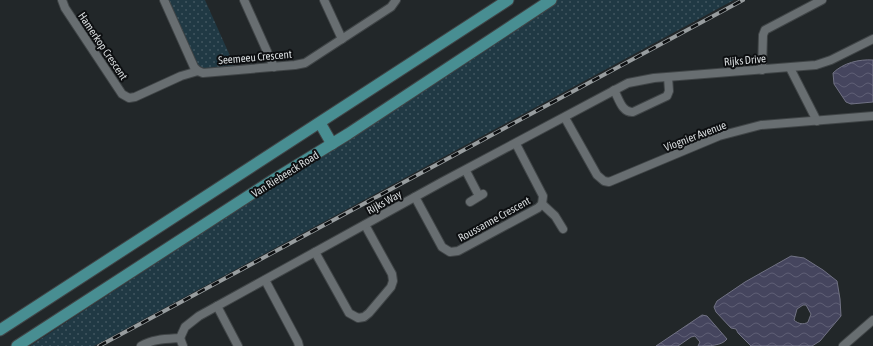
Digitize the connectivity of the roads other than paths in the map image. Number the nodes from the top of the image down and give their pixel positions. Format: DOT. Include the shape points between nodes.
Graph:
graph roads {
  1 [pos="62,0"];
  2 [pos="164,0"];
  3 [pos="244,0"];
  4 [pos="324,0"];
  5 [pos="396,0"];
  6 [pos="508,0"];
  7 [pos="551,0"];
  8 [pos="822,0"];
  9 [pos="342,39"];
  10 [pos="873,39"];
  11 [pos="274,67"];
  12 [pos="790,68"];
  13 [pos="762,70"];
  14 [pos="198,71"];
  15 [pos="668,77"];
  16 [pos="614,90"];
  17 [pos="873,116"];
  18 [pos="565,118"];
  19 [pos="817,121"];
  20 [pos="320,123"];
  21 [pos="332,144"];
  22 [pos="516,144"];
  23 [pos="466,171"];
  24 [pos="415,197"];
  25 [pos="470,202"];
  26 [pos="542,204"];
  27 [pos="365,225"];
  28 [pos="563,229"];
  29 [pos="316,252"];
  30 [pos="266,280"];
  31 [pos="216,306"];
  32 [pos="873,320"];
  33 [pos="0,330"];
  34 [pos="180,338"];
  35 [pos="17,346"];
  36 [pos="141,346"];
  37 [pos="184,346"];
  38 [pos="238,346"];
  39 [pos="299,346"];
  40 [pos="843,346"];
  1 -- 14 [label="street, Hamerkop Crescent" via="122,94 135,97"];
  2 -- 14 [label="street"];
  3 -- 11 [label="street"];
  4 -- 9 [label="street"];
  5 -- 9 [label="street, Seemeeu Crescent" via="391,7"];
  6 -- 20 [label="main road"];
  7 -- 21 [label="main road, Van Riebeeck Road"];
  8 -- 13 [label="street" via="765,30"];
  9 -- 11 [label="street, Seemeeu Crescent" via="305,63"];
  10 -- 12 [label="street, Rijks Drive" via="826,62"];
  11 -- 14 [label="street, Seemeeu Crescent"];
  12 -- 13 [label="street, Rijks Drive"];
  12 -- 19 [label="street"];
  13 -- 15 [label="street, Rijks Drive"];
  15 -- 16 [label="street, Rijks Drive" via="639,80"];
  15 -- 16 [label="street" via="668,96 633,112 624,109"];
  16 -- 18 [label="street, Rijks Way"];
  17 -- 19 [label="street, Viognier Avenue"];
  18 -- 19 [label="street, Viognier Avenue" via="597,176 609,182 719,136 761,125"];
  18 -- 22 [label="street, Rijks Way"];
  20 -- 21 [label="main road"];
  20 -- 33 [label="main road"];
  21 -- 35 [label="main road, Van Riebeeck Road"];
  22 -- 23 [label="street, Rijks Way"];
  22 -- 26 [label="street, Roussanne Crescent" via="542,193"];
  23 -- 24 [label="street, Rijks Way"];
  23 -- 25 [label="street" via="481,195"];
  24 -- 26 [label="street, Roussanne Crescent" via="442,247 452,252 458,252"];
  24 -- 27 [label="street, Rijks Way"];
  26 -- 28 [label="street, Roussanne Crescent" via="556,216"];
  27 -- 29 [label="street, Rijks Way"];
  27 -- 29 [label="street" via="392,274 393,281 367,316 358,318 349,313"];
  29 -- 30 [label="street, Rijks Way"];
  30 -- 31 [label="street, Rijks Way"];
  30 -- 39 [label="street"];
  31 -- 34 [label="street, Rijks Way" via="191,321"];
  31 -- 38 [label="street"];
  32 -- 40 [label="street"];
  34 -- 36 [label="street" via="147,342"];
  34 -- 37 [label="street"];
}
